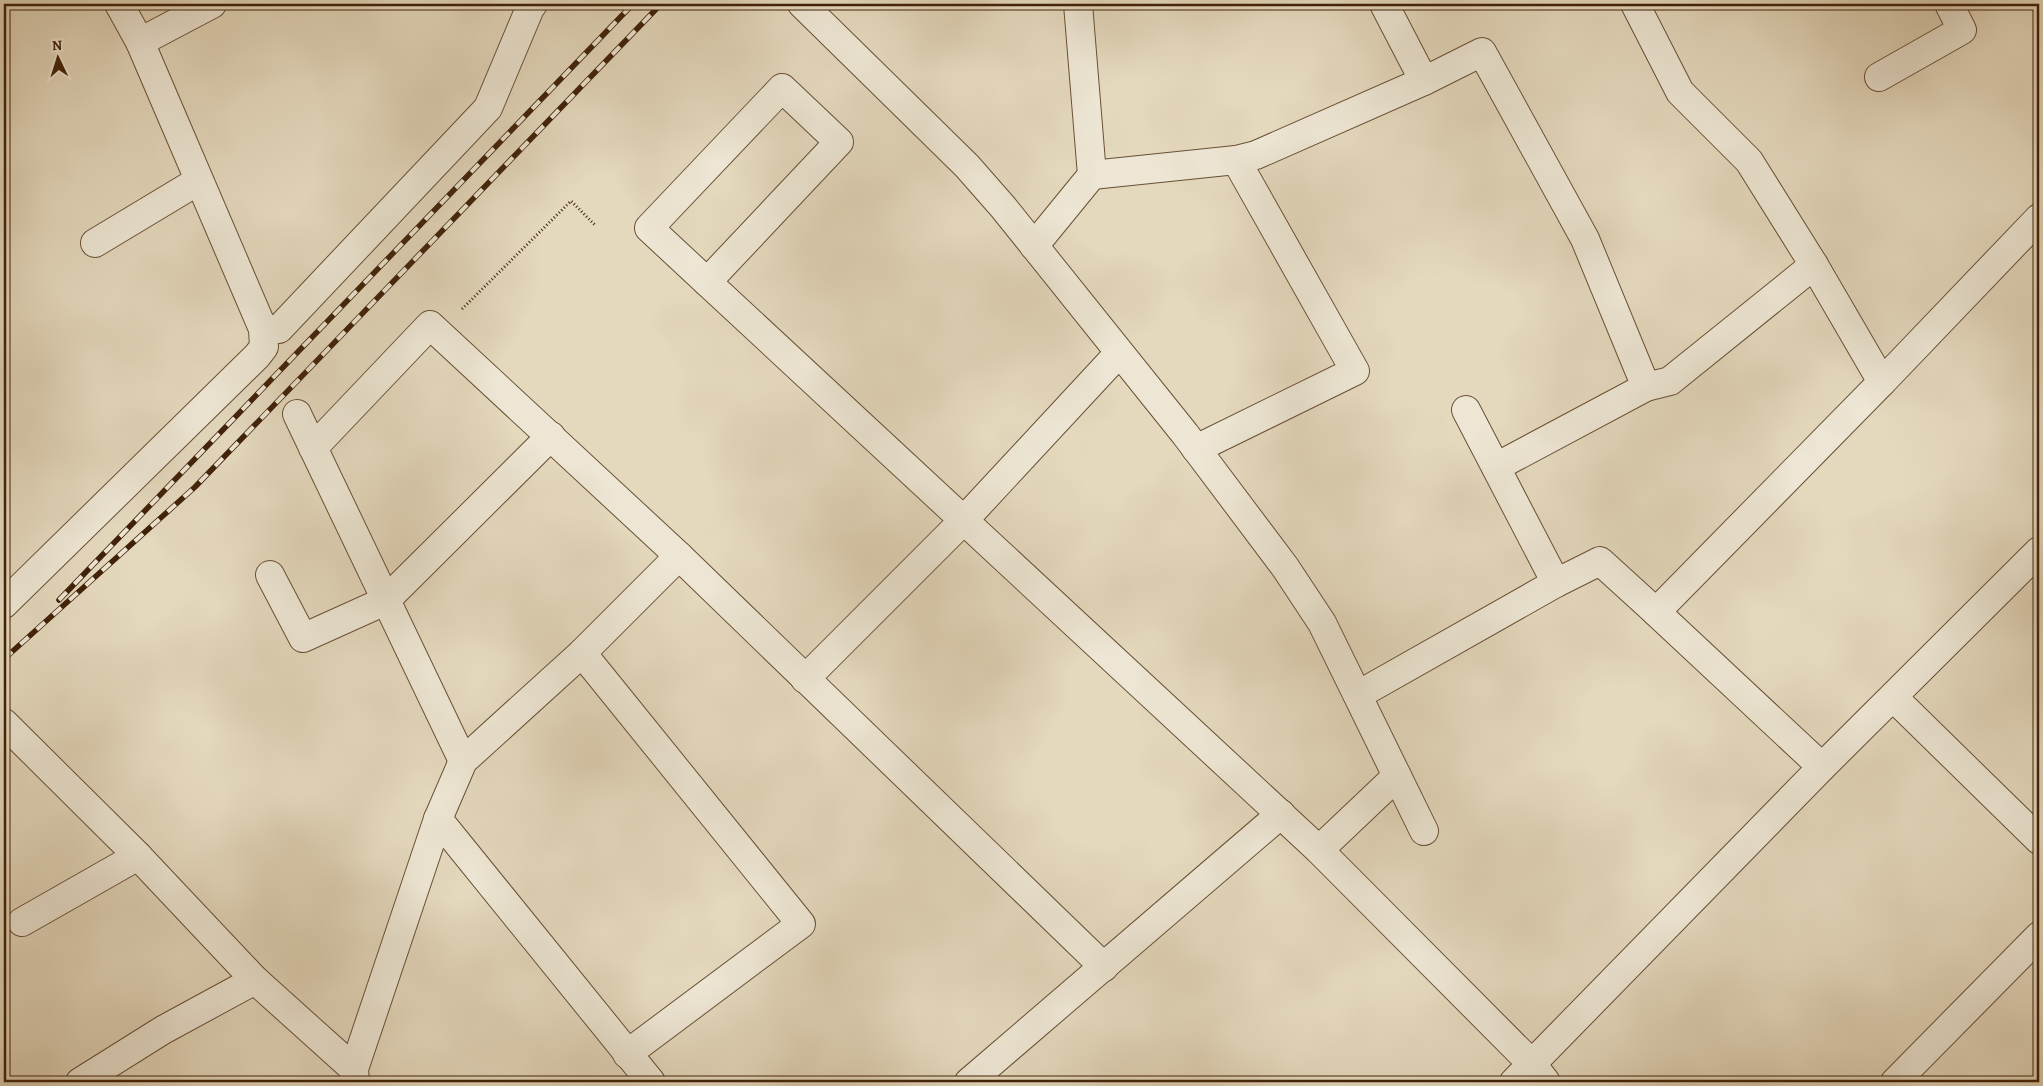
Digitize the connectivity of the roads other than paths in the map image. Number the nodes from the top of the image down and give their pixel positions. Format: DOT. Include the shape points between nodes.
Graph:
graph roads {
  1 [pos="120,4"];
  2 [pos="212,4"];
  3 [pos="533,4"];
  4 [pos="802,4"];
  5 [pos="1078,4"];
  6 [pos="1384,4"];
  7 [pos="1636,4"];
  8 [pos="1949,4"];
  9 [pos="140,42"];
  10 [pos="1879,77"];
  11 [pos="1424,81"];
  12 [pos="1236,160"];
  13 [pos="1092,175"];
  14 [pos="198,182"];
  15 [pos="2039,218"];
  16 [pos="95,243"];
  17 [pos="1034,246"];
  18 [pos="1814,265"];
  19 [pos="706,282"];
  20 [pos="262,329"];
  21 [pos="1118,353"];
  22 [pos="1882,382"];
  23 [pos="1646,387"];
  24 [pos="1466,410"];
  25 [pos="297,414"];
  26 [pos="551,436"];
  27 [pos="313,448"];
  28 [pos="1196,449"];
  29 [pos="1496,467"];
  30 [pos="964,520"];
  31 [pos="2039,551"];
  32 [pos="679,556"];
  33 [pos="270,575"];
  34 [pos="1556,583"];
  35 [pos="385,601"];
  36 [pos="4,604"];
  37 [pos="1656,612"];
  38 [pos="582,653"];
  39 [pos="805,679"];
  40 [pos="1358,695"];
  41 [pos="1894,698"];
  42 [pos="4,723"];
  43 [pos="463,761"];
  44 [pos="1822,767"];
  45 [pos="1397,776"];
  46 [pos="1280,814"];
  47 [pos="438,819"];
  48 [pos="1424,831"];
  49 [pos="2039,840"];
  50 [pos="1319,850"];
  51 [pos="138,856"];
  52 [pos="22,922"];
  53 [pos="2039,936"];
  54 [pos="1104,967"];
  55 [pos="255,980"];
  56 [pos="627,1054"];
  57 [pos="354,1076"];
  58 [pos="1531,1076"];
  59 [pos="80,1082"];
  60 [pos="651,1082"];
  61 [pos="969,1082"];
  62 [pos="1895,1082"];
  1 -- 9 [label="street"];
  2 -- 9 [label="street"];
  3 -- 20 [label="street" via="488,108 279,329"];
  4 -- 17 [label="street" via="967,166"];
  5 -- 13 [label="street"];
  6 -- 11 [label="street"];
  7 -- 18 [label="street" via="1680,92 1749,161"];
  8 -- 10 [label="street" via="1962,30"];
  9 -- 14 [label="street"];
  11 -- 12 [label="street" via="1256,155"];
  11 -- 23 [label="street" via="1482,52 1585,239"];
  12 -- 13 [label="street"];
  12 -- 28 [label="street" via="1355,371"];
  13 -- 17 [label="street"];
  14 -- 16 [label="street"];
  14 -- 20 [label="street"];
  15 -- 22 [label="street"];
  17 -- 21 [label="street"];
  18 -- 22 [label="street"];
  18 -- 23 [label="street" via="1670,381"];
  19 -- 19 [label="street" via="649,228 782,88 839,142"];
  19 -- 30 [label="street"];
  20 -- 36 [label="street" via="264,347 258,356"];
  21 -- 28 [label="street"];
  21 -- 30 [label="street"];
  22 -- 37 [label="street"];
  23 -- 29 [label="street"];
  24 -- 29 [label="street"];
  25 -- 27 [label="street"];
  26 -- 27 [label="street" via="430,325"];
  26 -- 32 [label="street"];
  26 -- 35 [label="street"];
  27 -- 35 [label="street"];
  28 -- 40 [label="street" via="1285,567 1322,623"];
  29 -- 34 [label="street"];
  30 -- 39 [label="street"];
  30 -- 46 [label="street"];
  31 -- 41 [label="street"];
  32 -- 38 [label="street"];
  32 -- 39 [label="street"];
  33 -- 35 [label="street" via="303,638"];
  34 -- 37 [label="street" via="1600,561"];
  34 -- 40 [label="street"];
  35 -- 43 [label="street"];
  37 -- 44 [label="street"];
  38 -- 43 [label="street"];
  38 -- 56 [label="street" via="801,924"];
  39 -- 54 [label="street"];
  40 -- 45 [label="street"];
  41 -- 44 [label="street"];
  41 -- 49 [label="street"];
  42 -- 51 [label="street"];
  43 -- 47 [label="street"];
  44 -- 58 [label="street"];
  45 -- 48 [label="street"];
  45 -- 50 [label="street"];
  46 -- 50 [label="street"];
  46 -- 54 [label="street"];
  47 -- 56 [label="street"];
  47 -- 57 [label="street"];
  50 -- 58 [label="street"];
  51 -- 52 [label="street"];
  51 -- 55 [label="street"];
  53 -- 62 [label="street"];
  54 -- 61 [label="street"];
  55 -- 57 [label="street"];
  55 -- 59 [label="street" via="163,1030"];
  56 -- 60 [label="street"];
}
